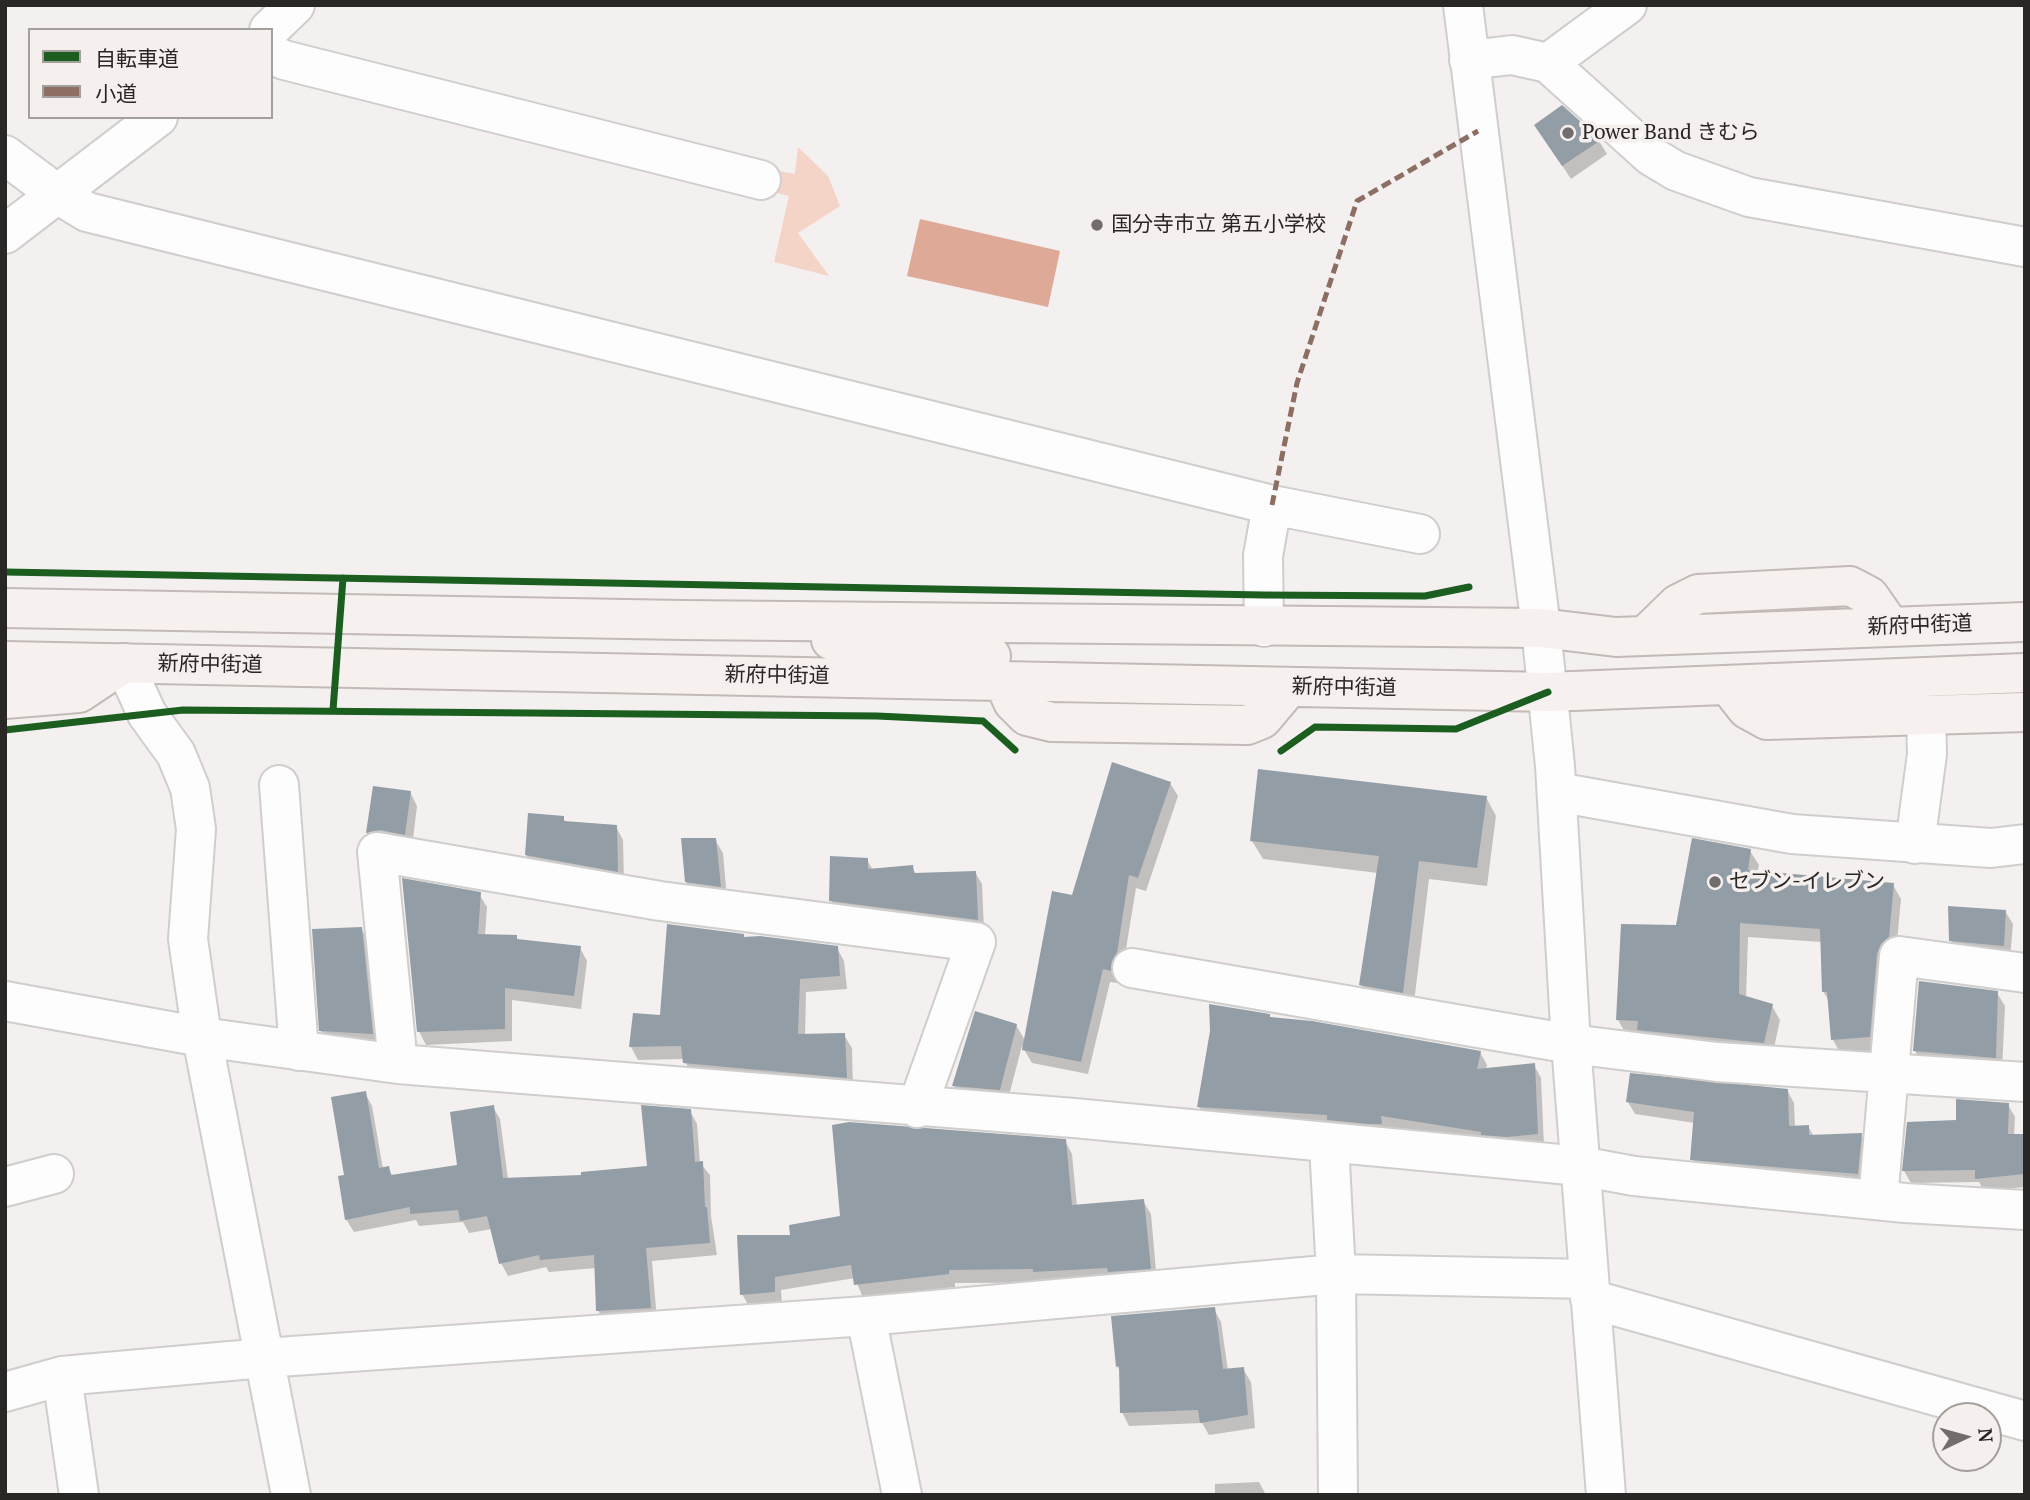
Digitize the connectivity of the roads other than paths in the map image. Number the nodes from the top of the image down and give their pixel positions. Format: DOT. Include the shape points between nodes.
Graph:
graph roads {
  1 [pos="1463,5"];
  2 [pos="1627,5"];
  3 [pos="273,55"];
  4 [pos="1469,60"];
  5 [pos="1548,63"];
  6 [pos="156,119"];
  7 [pos="5,155"];
  8 [pos="761,180"];
  9 [pos="57,194"];
  10 [pos="5,233"];
  11 [pos="2025,247"];
  12 [pos="1272,505"];
  13 [pos="1420,534"];
  14 [pos="5,608"];
  15 [pos="682,620"];
  16 [pos="2025,622"];
  17 [pos="1264,626"];
  18 [pos="1541,628"];
  19 [pos="5,661"];
  20 [pos="124,663"];
  21 [pos="2025,673"];
  22 [pos="1728,685"];
  23 [pos="1548,692"];
  24 [pos="5,699"];
  25 [pos="2025,712"];
  26 [pos="1926,715"];
  27 [pos="279,785"];
  28 [pos="1557,792"];
  29 [pos="1915,844"];
  30 [pos="2025,844"];
  31 [pos="1132,968"];
  32 [pos="2025,973"];
  33 [pos="5,1001"];
  34 [pos="202,1037"];
  35 [pos="1571,1044"];
  36 [pos="299,1051"];
  37 [pos="398,1064"];
  38 [pos="1889,1073"];
  39 [pos="2025,1082"];
  40 [pos="917,1108"];
  41 [pos="1329,1144"];
  42 [pos="1580,1166"];
  43 [pos="54,1174"];
  44 [pos="5,1187"];
  45 [pos="1878,1200"];
  46 [pos="2025,1210"];
  47 [pos="1336,1273"];
  48 [pos="1590,1289"];
  49 [pos="866,1316"];
  50 [pos="264,1357"];
  51 [pos="62,1376"];
  52 [pos="5,1392"];
  53 [pos="2025,1421"];
  54 [pos="79,1495"];
  55 [pos="291,1495"];
  56 [pos="902,1495"];
  57 [pos="1338,1495"];
  58 [pos="1606,1495"];
  1 -- 4 [label="street"];
  2 -- 5 [label="street"];
  3 -- 8 [label="street"];
  4 -- 5 [label="street" via="1512,55"];
  4 -- 18 [label="street"];
  5 -- 11 [label="street" via="1651,156 1676,171 1749,197"];
  6 -- 9 [label="street"];
  7 -- 9 [label="street"];
  9 -- 10 [label="street"];
  9 -- 12 [label="street" via="87,212"];
  12 -- 13 [label="street"];
  12 -- 17 [label="street" via="1264,556"];
  14 -- 15 [label="main road, 新府中街道"];
  15 -- 17 [label="main road, 新府中街道"];
  15 -- 23 [label="main road, 新府中街道" via="973,656 1500,665 1526,675"];
  16 -- 18 [label="main road, 新府中街道" via="1616,637"];
  17 -- 18 [label="main road, 新府中街道"];
  18 -- 23 [label="street"];
  19 -- 20 [label="main road, 新府中街道"];
  20 -- 23 [label="main road, 新府中街道"];
  20 -- 24 [label="main road" via="79,693"];
  20 -- 34 [label="street" via="146,713 176,754 190,788 196,829 188,940"];
  21 -- 22 [label="main road, 新府中街道"];
  22 -- 23 [label="main road, 新府中街道"];
  22 -- 26 [label="main road" via="1747,709 1766,720"];
  23 -- 28 [label="street"];
  25 -- 26 [label="main road"];
  26 -- 29 [label="street" via="1927,754"];
  27 -- 36 [label="street"];
  28 -- 29 [label="street" via="1791,834"];
  28 -- 35 [label="street"];
  29 -- 30 [label="street" via="1991,848"];
  31 -- 35 [label="street"];
  32 -- 38 [label="street" via="1899,956"];
  33 -- 34 [label="street"];
  34 -- 36 [label="street"];
  34 -- 50 [label="street"];
  35 -- 38 [label="street" via="1717,1062"];
  35 -- 42 [label="street"];
  36 -- 37 [label="street"];
  37 -- 40 [label="street"];
  37 -- 40 [label="street" via="377,852 660,901 976,942"];
  38 -- 39 [label="street"];
  38 -- 45 [label="street"];
  40 -- 41 [label="street" via="1074,1118"];
  41 -- 42 [label="street"];
  41 -- 47 [label="street"];
  42 -- 45 [label="street" via="1634,1176"];
  42 -- 48 [label="street"];
  43 -- 44 [label="street"];
  45 -- 46 [label="street"];
  47 -- 48 [label="street"];
  47 -- 49 [label="street"];
  47 -- 57 [label="street"];
  48 -- 53 [label="street"];
  48 -- 58 [label="street"];
  49 -- 50 [label="street"];
  49 -- 56 [label="street"];
  50 -- 51 [label="street"];
  50 -- 55 [label="street"];
  51 -- 52 [label="street"];
  51 -- 54 [label="street"];
}
